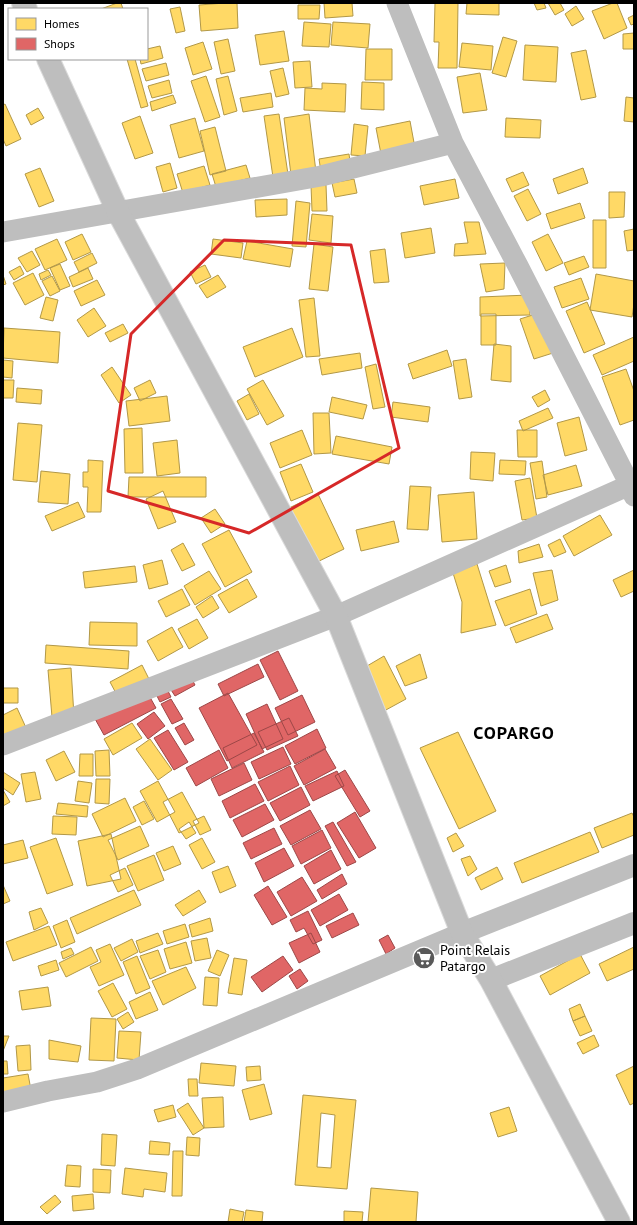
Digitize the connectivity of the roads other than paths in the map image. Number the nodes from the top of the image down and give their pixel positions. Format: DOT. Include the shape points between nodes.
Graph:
graph roads {
  1 [pos="397,3"];
  2 [pos="48,60"];
  3 [pos="453,143"];
  4 [pos="118,212"];
  5 [pos="3,232"];
  6 [pos="633,488"];
  7 [pos="336,616"];
  8 [pos="3,745"];
  9 [pos="634,865"];
  10 [pos="634,923"];
  11 [pos="462,933"];
  12 [pos="491,980"];
  13 [pos="3,1102"];
  14 [pos="619,1222"];
  1 -- 3 [label="street"];
  2 -- 4 [label="main road"];
  3 -- 4 [label="street" via="321,176"];
  3 -- 6 [label="street"];
  4 -- 5 [label="street"];
  4 -- 7 [label="main road"];
  6 -- 7 [label="street"];
  7 -- 8 [label="street"];
  7 -- 11 [label="main road"];
  9 -- 11 [label="main road"];
  10 -- 12 [label="main road"];
  11 -- 12 [label="main road"];
  11 -- 13 [label="street" via="137,1069 97,1082"];
  12 -- 14 [label="main road"];
}
